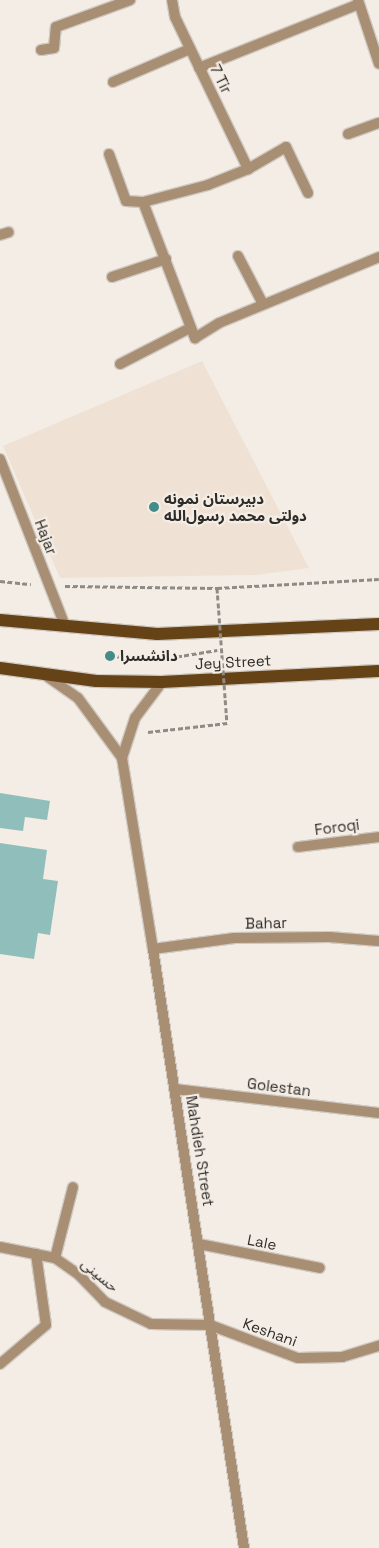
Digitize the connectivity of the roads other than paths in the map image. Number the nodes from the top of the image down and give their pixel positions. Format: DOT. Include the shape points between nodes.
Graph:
graph roads {
  1 [pos="130,0"];
  2 [pos="172,0"];
  3 [pos="358,2"];
  4 [pos="190,49"];
  5 [pos="41,50"];
  6 [pos="379,64"];
  7 [pos="199,68"];
  8 [pos="113,82"];
  9 [pos="379,123"];
  10 [pos="348,134"];
  11 [pos="109,154"];
  12 [pos="248,169"];
  13 [pos="308,193"];
  14 [pos="143,202"];
  15 [pos="238,256"];
  16 [pos="379,257"];
  17 [pos="166,258"];
  18 [pos="112,277"];
  19 [pos="263,304"];
  20 [pos="190,328"];
  21 [pos="120,364"];
  22 [pos="0,459"];
  23 [pos="0,620"];
  24 [pos="379,624"];
  25 [pos="65,626"];
  26 [pos="0,668"];
  27 [pos="379,671"];
  28 [pos="44,674"];
  29 [pos="162,682"];
  30 [pos="122,758"];
  31 [pos="379,837"];
  32 [pos="298,847"];
  33 [pos="379,941"];
  34 [pos="153,949"];
  35 [pos="175,1089"];
  36 [pos="379,1113"];
  37 [pos="73,1187"];
  38 [pos="199,1244"];
  39 [pos="0,1247"];
  40 [pos="36,1254"];
  41 [pos="55,1258"];
  42 [pos="320,1268"];
  43 [pos="210,1325"];
  44 [pos="379,1346"];
  45 [pos="0,1364"];
  46 [pos="244,1548"];
  1 -- 5 [label="street" via="56,27 54,48"];
  2 -- 4 [label="street, 7 Tir" via="175,17"];
  3 -- 6 [label="street"];
  3 -- 7 [label="street"];
  4 -- 7 [label="street, 7 Tir"];
  4 -- 8 [label="street"];
  7 -- 12 [label="street, 7 Tir"];
  9 -- 10 [label="street"];
  11 -- 14 [label="street" via="126,201"];
  12 -- 13 [label="street" via="286,148"];
  12 -- 14 [label="street" via="208,185"];
  14 -- 17 [label="street"];
  15 -- 19 [label="street"];
  16 -- 19 [label="street"];
  17 -- 18 [label="street"];
  17 -- 20 [label="street"];
  19 -- 20 [label="street" via="219,323 195,338"];
  20 -- 21 [label="street"];
  22 -- 25 [label="street, Hajar"];
  23 -- 25 [label="main road, Jey Street"];
  24 -- 25 [label="main road, Jey Street" via="157,634"];
  26 -- 28 [label="main road, Jey Street"];
  27 -- 29 [label="main road, Jey Street"];
  28 -- 29 [label="main road, Jey Street" via="96,681"];
  28 -- 30 [label="street" via="78,698"];
  29 -- 30 [label="street" via="135,718"];
  30 -- 34 [label="street, Mahdieh Street"];
  31 -- 32 [label="street, Foroqi"];
  33 -- 34 [label="street, Bahar" via="329,937 234,938"];
  34 -- 35 [label="street, Mahdieh Street"];
  35 -- 36 [label="street, Golestan"];
  35 -- 38 [label="street, Mahdieh Street"];
  37 -- 41 [label="street"];
  38 -- 42 [label="street, Lale"];
  38 -- 43 [label="street, Mahdieh Street"];
  39 -- 40 [label="street, حسینی"];
  40 -- 41 [label="street, حسینی"];
  40 -- 45 [label="street" via="46,1325"];
  41 -- 43 [label="street, حسینی" via="79,1275 105,1302 152,1324"];
  43 -- 44 [label="street, Keshani" via="298,1358 342,1356"];
  43 -- 46 [label="street, Mahdieh Street"];
}
